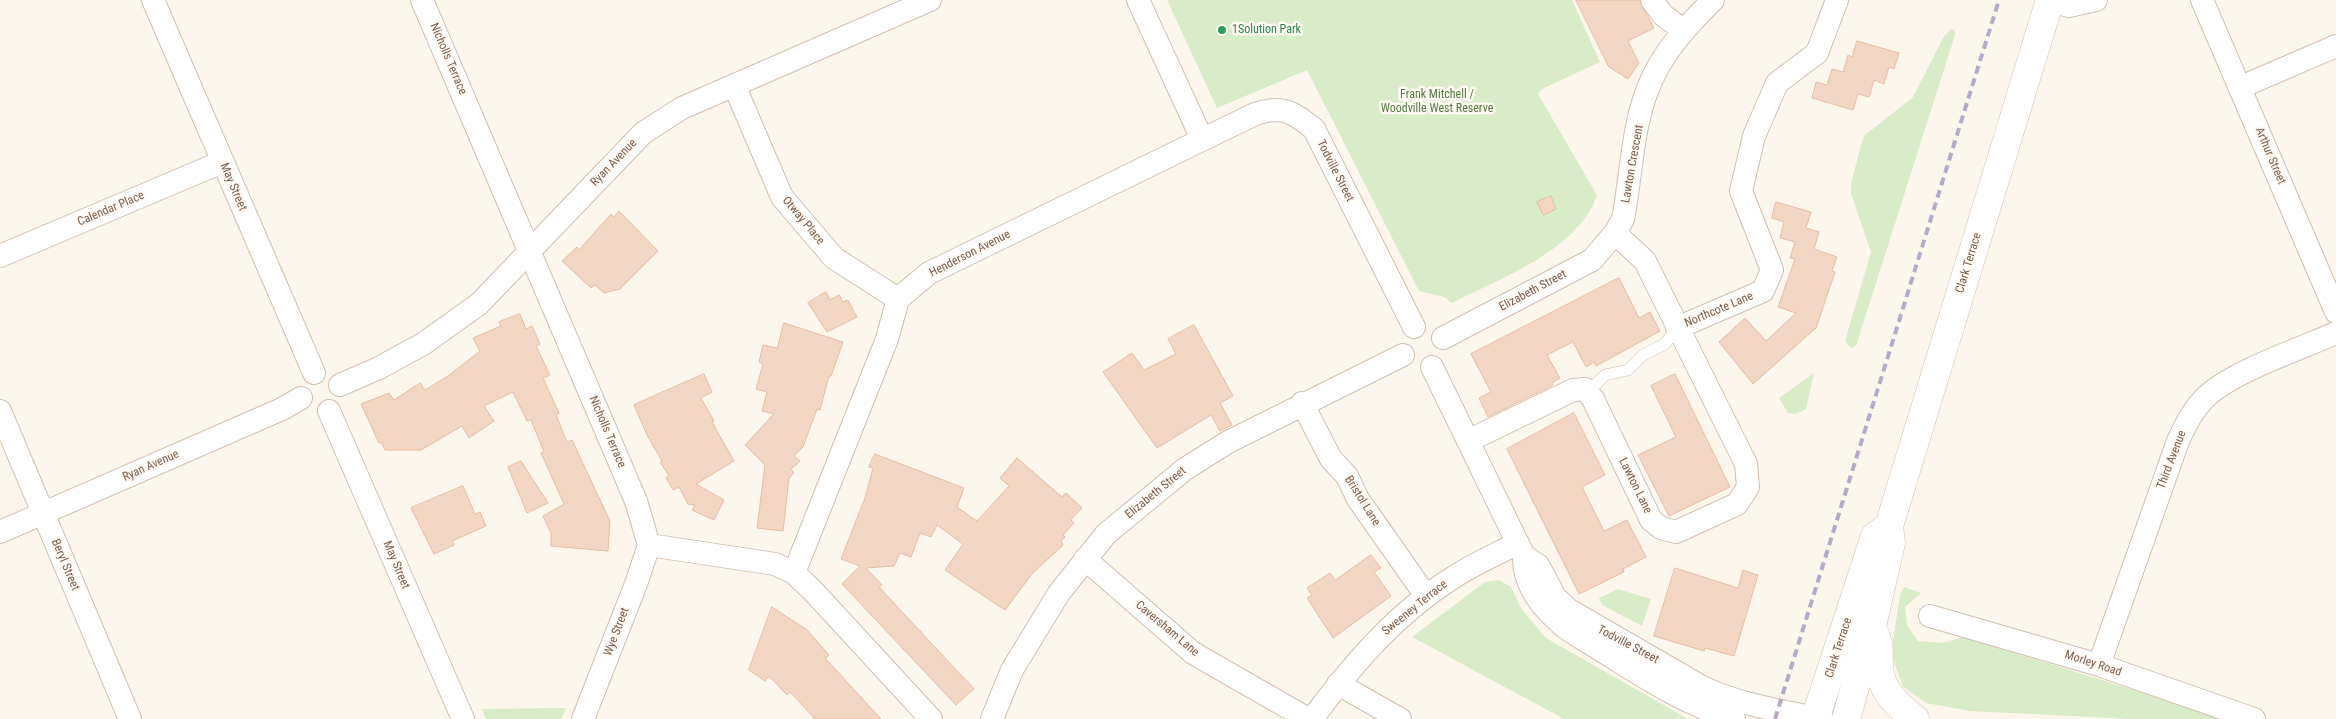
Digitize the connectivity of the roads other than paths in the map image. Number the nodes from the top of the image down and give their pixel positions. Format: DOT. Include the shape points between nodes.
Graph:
graph roads {
  1 [pos="153,0"];
  2 [pos="422,0"];
  3 [pos="930,0"];
  4 [pos="1138,0"];
  5 [pos="1652,0"];
  6 [pos="1713,0"];
  7 [pos="1837,0"];
  8 [pos="2096,0"];
  9 [pos="2202,0"];
  10 [pos="2050,1"];
  11 [pos="1683,30"];
  12 [pos="2336,46"];
  13 [pos="734,86"];
  14 [pos="2241,87"];
  15 [pos="1202,139"];
  16 [pos="222,162"];
  17 [pos="1615,234"];
  18 [pos="530,251"];
  19 [pos="0,256"];
  20 [pos="898,299"];
  21 [pos="2336,312"];
  22 [pos="1414,327"];
  23 [pos="1677,328"];
  24 [pos="2336,333"];
  25 [pos="1443,338"];
  26 [pos="1402,356"];
  27 [pos="1432,367"];
  28 [pos="314,374"];
  29 [pos="340,385"];
  30 [pos="1585,389"];
  31 [pos="301,398"];
  32 [pos="1302,403"];
  33 [pos="0,411"];
  34 [pos="329,411"];
  35 [pos="1468,442"];
  36 [pos="43,513"];
  37 [pos="1889,526"];
  38 [pos="0,532"];
  39 [pos="649,545"];
  40 [pos="1521,549"];
  41 [pos="1085,559"];
  42 [pos="794,573"];
  43 [pos="1426,596"];
  44 [pos="1930,616"];
  45 [pos="1872,626"];
  46 [pos="2099,666"];
  47 [pos="1338,684"];
  48 [pos="130,719"];
  49 [pos="464,719"];
  50 [pos="583,719"];
  51 [pos="931,719"];
  52 [pos="992,719"];
  53 [pos="1310,719"];
  54 [pos="1400,719"];
  55 [pos="1734,719"];
  56 [pos="1818,719"];
  57 [pos="1846,719"];
  58 [pos="1916,719"];
  59 [pos="2254,719"];
  1 -- 16 [label="street, May Street"];
  2 -- 18 [label="street, Nicholls Terrace"];
  3 -- 13 [label="street, Ryan Avenue"];
  4 -- 15 [label="street"];
  5 -- 11 [label="street" via="1663,15"];
  6 -- 11 [label="street, Lawton Crescent"];
  7 -- 23 [label="street, Northcote Lane" via="1817,53 1777,83 1754,136 1741,191 1772,270 1763,291"];
  8 -- 10 [label="street" via="2069,6"];
  9 -- 14 [label="street, Arthur Street"];
  10 -- 37 [label="main road, Clark Terrace"];
  11 -- 17 [label="street, Lawton Crescent" via="1652,78 1644,101 1623,218"];
  12 -- 14 [label="street"];
  13 -- 18 [label="street, Ryan Avenue" via="682,108 643,134"];
  13 -- 20 [label="street, Otway Place" via="782,197 834,258"];
  14 -- 21 [label="street, Arthur Street"];
  15 -- 20 [label="street, Henderson Avenue" via="929,273"];
  15 -- 22 [label="street, Todville Street" via="1273,108 1293,112 1314,129"];
  16 -- 19 [label="street, Calendar Place"];
  16 -- 28 [label="street, May Street"];
  17 -- 23 [label="street" via="1645,261"];
  17 -- 25 [label="street, Elizabeth Street" via="1592,260"];
  18 -- 29 [label="street, Ryan Avenue" via="479,304 431,338 379,368"];
  18 -- 39 [label="street, Nicholls Terrace" via="636,501"];
  20 -- 42 [label="street" via="887,339"];
  22 -- 25 [label="street" via="1430,326"];
  22 -- 26 [label="street" via="1402,341"];
  23 -- 30 [label="lane" via="1665,344 1643,355 1628,370 1605,375"];
  23 -- 30 [label="street, Lawton Lane" via="1746,464 1748,487 1737,504 1676,532 1661,528 1651,520 1593,399"];
  24 -- 46 [label="street, Third Avenue" via="2228,381 2207,396 2190,416"];
  25 -- 27 [label="street" via="1444,353"];
  26 -- 27 [label="street" via="1417,368"];
  26 -- 32 [label="street, Elizabeth Street"];
  27 -- 35 [label="street, Todville Street"];
  28 -- 29 [label="street" via="328,374"];
  28 -- 31 [label="street" via="303,383"];
  29 -- 34 [label="street" via="340,401"];
  30 -- 35 [label="street" via="1573,390"];
  31 -- 34 [label="street" via="309,409"];
  31 -- 36 [label="street, Ryan Avenue"];
  32 -- 41 [label="street, Elizabeth Street" via="1185,469 1106,534"];
  32 -- 43 [label="street, Bristol Lane" via="1331,459 1347,476 1358,499"];
  33 -- 36 [label="street, Beryl Street"];
  34 -- 49 [label="street, May Street"];
  35 -- 40 [label="street, Todville Street"];
  36 -- 38 [label="street, Ryan Avenue"];
  36 -- 48 [label="street, Beryl Street"];
  37 -- 45 [label="main road, Clark Terrace" via="1891,543"];
  37 -- 56 [label="main road, Clark Terrace" via="1875,536"];
  39 -- 42 [label="street" via="775,564"];
  39 -- 50 [label="street, Wye Street"];
  40 -- 43 [label="street, Sweeney Terrace" via="1455,576"];
  40 -- 55 [label="street, Todville Street" via="1524,569 1533,591 1558,622 1698,706"];
  40 -- 56 [label="street, Todville Street" via="1538,565 1555,597 1569,610 1702,687 1754,706"];
  41 -- 52 [label="street, Elizabeth Street" via="1058,593 1012,670"];
  41 -- 53 [label="street, Caversham Lane" via="1193,653"];
  42 -- 51 [label="street"];
  43 -- 47 [label="street, Sweeney Terrace" via="1390,626"];
  44 -- 46 [label="street, Morley Road"];
  45 -- 57 [label="main road, Clark Terrace"];
  45 -- 58 [label="main road" via="1881,649 1879,666 1886,693"];
  46 -- 59 [label="street, Morley Road"];
  47 -- 53 [label="street, Sweeney Terrace"];
  47 -- 54 [label="street"];
}
